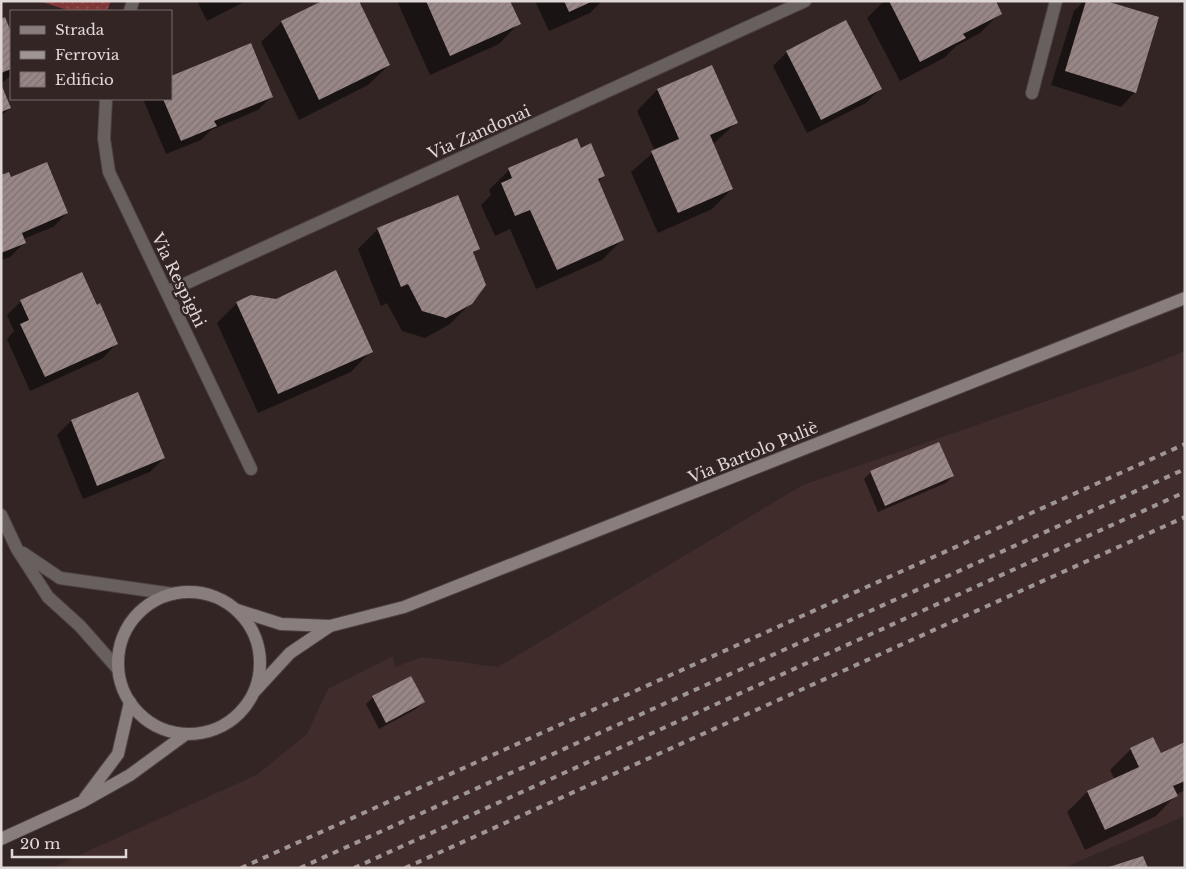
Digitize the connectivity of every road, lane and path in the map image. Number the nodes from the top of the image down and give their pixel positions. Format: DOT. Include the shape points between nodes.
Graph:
graph roads {
  1 [pos="805,1"];
  2 [pos="1056,1"];
  3 [pos="1032,93"];
  4 [pos="106,100"];
  5 [pos="167,292"];
  6 [pos="1185,298"];
  7 [pos="251,469"];
  8 [pos="1,515"];
  9 [pos="17,549"];
  10 [pos="173,594"];
  11 [pos="237,610"];
  12 [pos="330,626"];
  13 [pos="118,669"];
  14 [pos="255,691"];
  15 [pos="130,702"];
  16 [pos="186,734"];
  17 [pos="82,802"];
  18 [pos="1,839"];
  1 -- 5 [label="street, Via Zandonai"];
  2 -- 3 [label="street"];
  4 -- 5 [label="street, Via Respighi" via="104,138 109,172"];
  5 -- 7 [label="street, Via Respighi"];
  6 -- 12 [label="street, Via Bartolo Puliè" via="404,607"];
  8 -- 9 [label="street"];
  9 -- 10 [label="street" via="60,578"];
  9 -- 13 [label="street" via="48,597 80,626"];
  10 -- 11 [label="street" via="206,594"];
  10 -- 13 [label="street" via="154,601 126,630 119,649"];
  11 -- 12 [label="street, Via Bartolo Puliè" via="281,624"];
  11 -- 14 [label="street" via="257,639 260,674"];
  12 -- 14 [label="street, Via Bartolo Puliè" via="290,652"];
  13 -- 15 [label="street"];
  14 -- 16 [label="street" via="246,706 220,727 204,733"];
  15 -- 16 [label="street" via="154,725"];
  15 -- 17 [label="street" via="118,754"];
  16 -- 17 [label="street" via="130,774"];
  17 -- 18 [label="street"];
}
